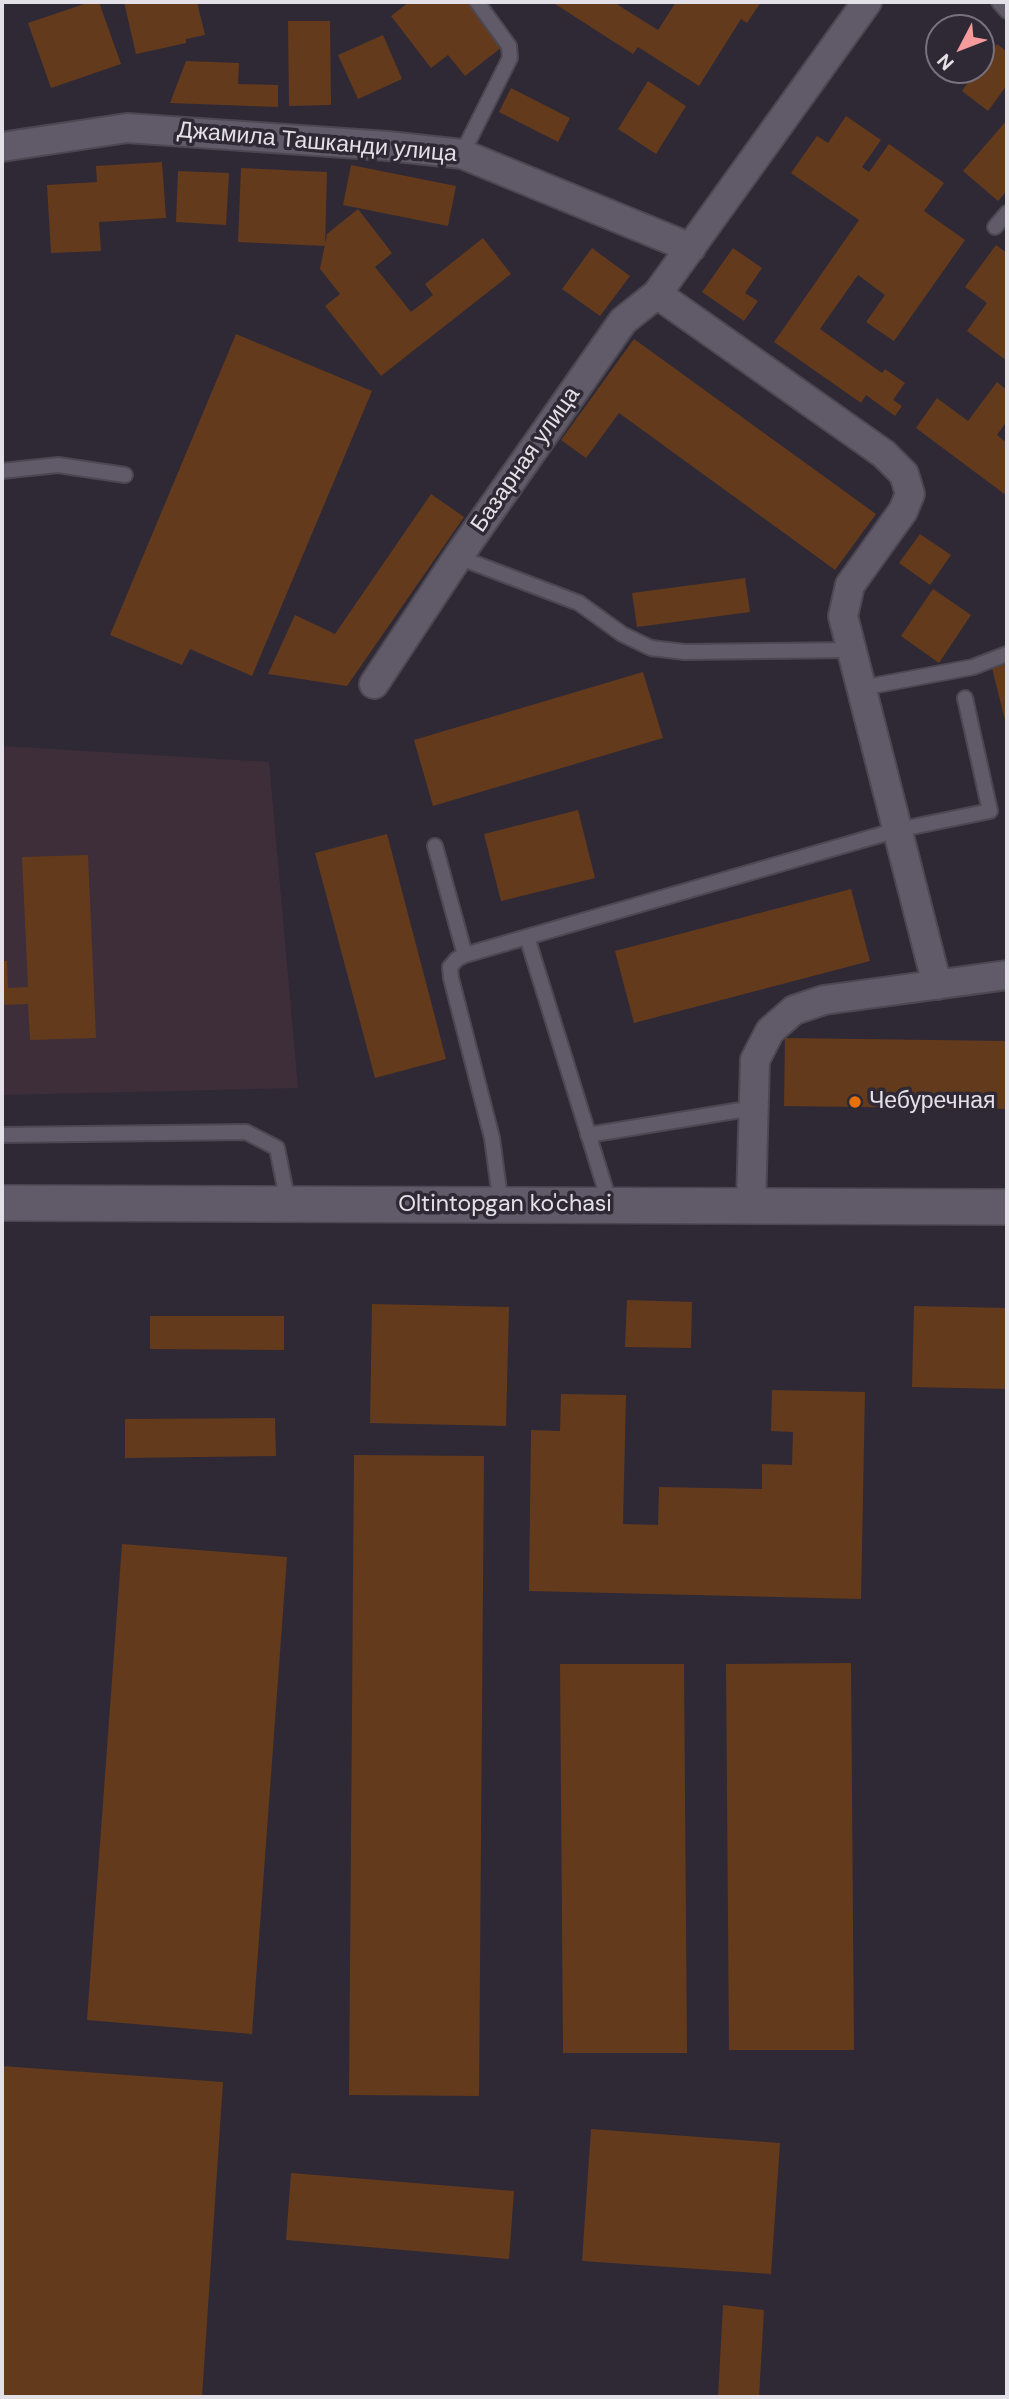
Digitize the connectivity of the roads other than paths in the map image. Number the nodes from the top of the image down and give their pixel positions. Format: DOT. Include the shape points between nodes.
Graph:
graph roads {
  1 [pos="477,2"];
  2 [pos="867,2"];
  3 [pos="999,2"];
  4 [pos="1007,11"];
  5 [pos="2,147"];
  6 [pos="463,154"];
  7 [pos="1007,213"];
  8 [pos="995,227"];
  9 [pos="691,247"];
  10 [pos="657,294"];
  11 [pos="2,471"];
  12 [pos="125,475"];
  13 [pos="458,557"];
  14 [pos="852,650"];
  15 [pos="1007,654"];
  16 [pos="374,684"];
  17 [pos="861,688"];
  18 [pos="965,698"];
  19 [pos="897,830"];
  20 [pos="435,846"];
  21 [pos="527,937"];
  22 [pos="465,954"];
  23 [pos="1007,975"];
  24 [pos="937,985"];
  25 [pos="754,1108"];
  26 [pos="588,1135"];
  27 [pos="2,1136"];
  28 [pos="2,1203"];
  29 [pos="288,1204"];
  30 [pos="501,1205"];
  31 [pos="611,1205"];
  32 [pos="751,1206"];
  33 [pos="1007,1207"];
  1 -- 6 [label="lane" via="509,46 510,58"];
  2 -- 9 [label="street"];
  3 -- 4 [label="lane"];
  5 -- 6 [label="street, Джамила Ташканди улица" via="127,128"];
  6 -- 9 [label="street, Джамила Ташканди улица"];
  7 -- 8 [label="lane"];
  9 -- 10 [label="street, Базарная улица"];
  10 -- 13 [label="street, Базарная улица" via="623,321"];
  10 -- 14 [label="street" via="884,454 904,474 909,494 903,511 850,586 843,616"];
  11 -- 12 [label="lane" via="58,465"];
  13 -- 14 [label="lane" via="579,603 622,635 651,648 685,652"];
  13 -- 16 [label="street, Базарная улица"];
  14 -- 17 [label="street"];
  15 -- 17 [label="lane" via="972,667"];
  17 -- 19 [label="street"];
  18 -- 19 [label="lane" via="990,811"];
  19 -- 21 [label="lane"];
  19 -- 24 [label="street"];
  20 -- 22 [label="lane"];
  21 -- 22 [label="lane"];
  21 -- 26 [label="lane"];
  22 -- 30 [label="lane" via="450,967 451,978 492,1138"];
  23 -- 24 [label="street"];
  24 -- 25 [label="street" via="824,1000 793,1010 770,1031 755,1060"];
  25 -- 26 [label="lane"];
  25 -- 32 [label="street"];
  26 -- 31 [label="lane"];
  27 -- 29 [label="lane" via="246,1132 277,1149"];
  28 -- 29 [label="street, Oltintopgan ko'chasi"];
  29 -- 30 [label="street, Oltintopgan ko'chasi"];
  30 -- 31 [label="street, Oltintopgan ko'chasi"];
  31 -- 32 [label="street, Oltintopgan ko'chasi"];
  32 -- 33 [label="street, Oltintopgan ko'chasi"];
}
